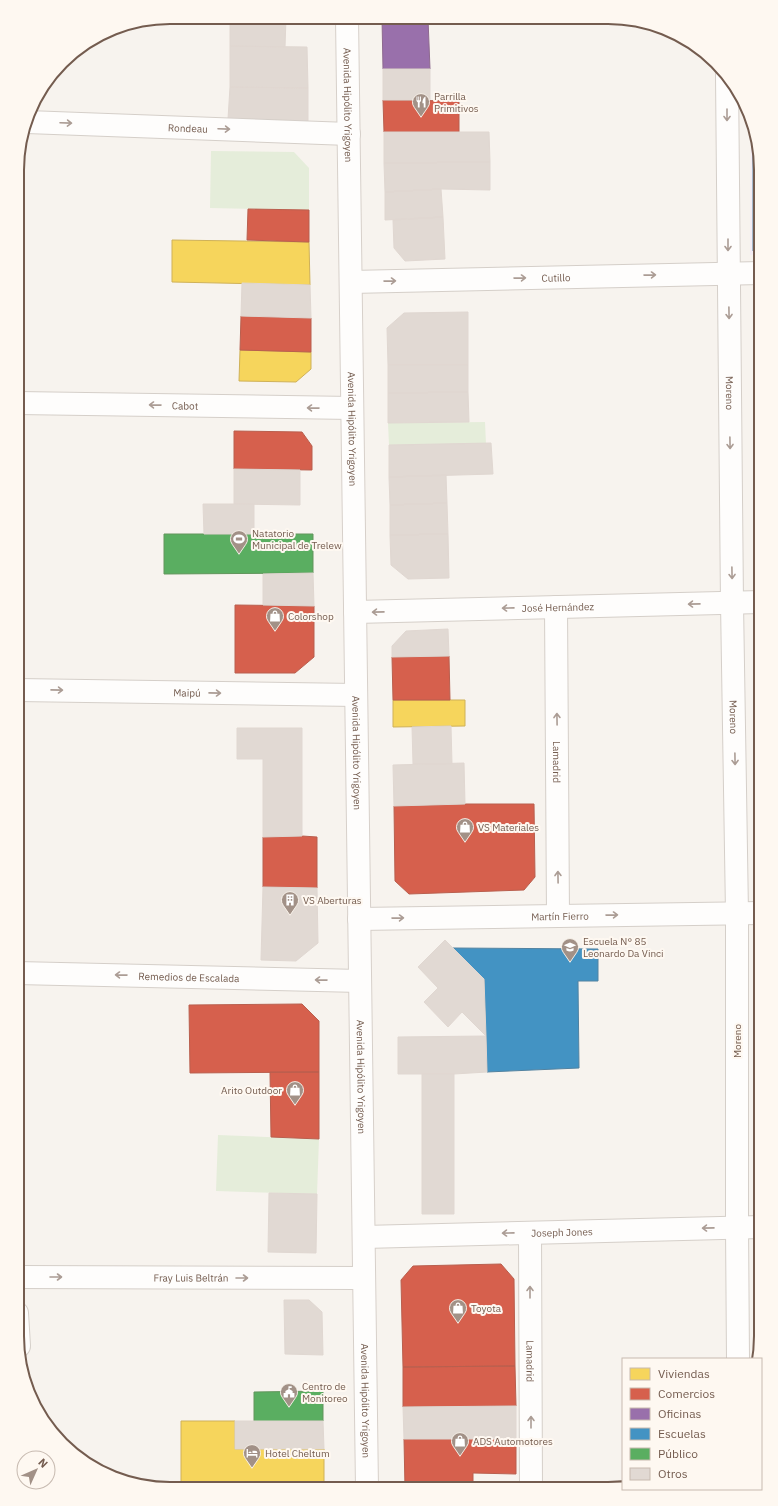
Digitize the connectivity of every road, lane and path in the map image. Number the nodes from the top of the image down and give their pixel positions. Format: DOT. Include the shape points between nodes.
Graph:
graph roads {
  1 [pos="347,24"];
  2 [pos="727,86"];
  3 [pos="32,122"];
  4 [pos="349,134"];
  5 [pos="754,273"];
  6 [pos="729,274"];
  7 [pos="351,282"];
  8 [pos="24,403"];
  9 [pos="352,408"];
  10 [pos="754,602"];
  11 [pos="732,603"];
  12 [pos="556,607"];
  13 [pos="355,612"];
  14 [pos="24,690"];
  15 [pos="356,696"];
  16 [pos="737,913"];
  17 [pos="754,913"];
  18 [pos="558,916"];
  19 [pos="359,919"];
  20 [pos="24,973"];
  21 [pos="360,980"];
  22 [pos="754,1227"];
  23 [pos="736,1228"];
  24 [pos="530,1232"];
  25 [pos="364,1236"];
  26 [pos="24,1277"];
  27 [pos="364,1278"];
  28 [pos="738,1358"];
  29 [pos="367,1482"];
  30 [pos="531,1482"];
  1 -- 4 [label="street, Avenida Hipólito Yrigoyen"];
  2 -- 6 [label="street, Moreno, one-way"];
  3 -- 4 [label="street, Rondeau, one-way"];
  4 -- 7 [label="street, Avenida Hipólito Yrigoyen"];
  5 -- 6 [label="street, Cutillo"];
  7 -- 6 [label="street, Cutillo, one-way"];
  6 -- 11 [label="street, Moreno, one-way"];
  7 -- 9 [label="street, Avenida Hipólito Yrigoyen"];
  9 -- 8 [label="street, Cabot, one-way"];
  9 -- 13 [label="street, Avenida Hipólito Yrigoyen"];
  10 -- 11 [label="street, José Hernández"];
  11 -- 12 [label="street, José Hernández, one-way"];
  11 -- 16 [label="street, Moreno, one-way"];
  12 -- 13 [label="street, José Hernández, one-way"];
  18 -- 12 [label="street, Lamadrid, one-way"];
  13 -- 15 [label="street, Avenida Hipólito Yrigoyen"];
  14 -- 15 [label="street, Maipú, one-way"];
  15 -- 19 [label="street, Avenida Hipólito Yrigoyen"];
  16 -- 17 [label="street, Martín Fierro"];
  18 -- 16 [label="street, Martín Fierro, one-way"];
  16 -- 23 [label="street, Moreno"];
  19 -- 18 [label="street, Martín Fierro, one-way"];
  19 -- 21 [label="street, Avenida Hipólito Yrigoyen"];
  21 -- 20 [label="street, Remedios de Escalada, one-way"];
  21 -- 25 [label="street, Avenida Hipólito Yrigoyen"];
  22 -- 23 [label="street, Joseph Jones"];
  23 -- 24 [label="street, Joseph Jones, one-way"];
  23 -- 28 [label="street, Moreno"];
  24 -- 25 [label="street, Joseph Jones, one-way"];
  30 -- 24 [label="street, Lamadrid, one-way"];
  25 -- 27 [label="street, Avenida Hipólito Yrigoyen"];
  26 -- 27 [label="street, Fray Luis Beltrán, one-way"];
  27 -- 29 [label="street, Avenida Hipólito Yrigoyen"];
}
